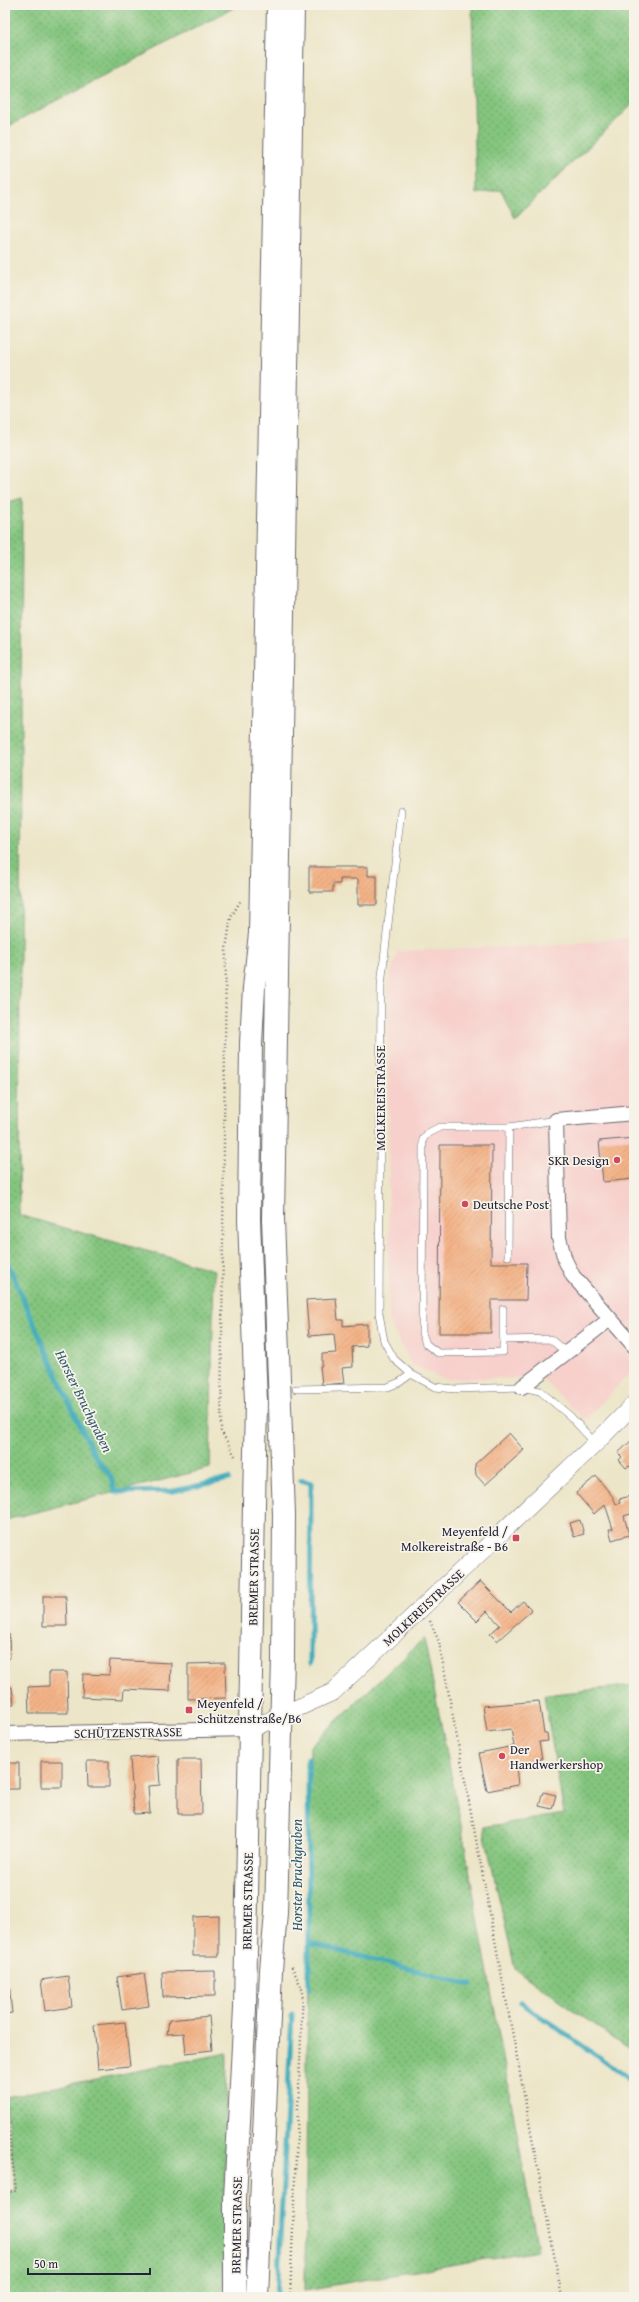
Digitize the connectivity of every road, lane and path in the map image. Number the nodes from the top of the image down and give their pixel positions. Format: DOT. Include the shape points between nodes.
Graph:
graph roads {
  1 [pos="278,5"];
  2 [pos="293,5"];
  3 [pos="401,811"];
  4 [pos="634,1113"];
  5 [pos="556,1120"];
  6 [pos="509,1127"];
  7 [pos="508,1256"];
  8 [pos="503,1309"];
  9 [pos="610,1319"];
  10 [pos="503,1340"];
  11 [pos="634,1346"];
  12 [pos="566,1352"];
  13 [pos="411,1374"];
  14 [pos="522,1387"];
  15 [pos="296,1389"];
  16 [pos="634,1404"];
  17 [pos="595,1444"];
  18 [pos="420,1610"];
  19 [pos="282,1715"];
  20 [pos="251,1729"];
  21 [pos="5,1734"];
  22 [pos="289,1961"];
  23 [pos="5,2100"];
  24 [pos="5,2192"];
  25 [pos="235,2297"];
  26 [pos="257,2297"];
  27 [pos="290,2297"];
  28 [pos="562,2297"];
  1 -- 20 [label="main road, BREMER STRASSE" via="260,932 254,988 251,1066 249,1219 256,1402"];
  2 -- 19 [label="main road, BREMER STRASSE" via="273,1220 284,1514"];
  3 -- 13 [label="lane, MOLKEREISTRASSE" via="381,985 379,1313 384,1341 394,1359"];
  4 -- 5 [label="street"];
  5 -- 6 [label="lane"];
  5 -- 9 [label="street" via="558,1238 565,1260 574,1276"];
  6 -- 7 [label="lane"];
  6 -- 10 [label="lane" via="440,1127 428,1133 423,1139 422,1333 426,1344 438,1353 503,1352"];
  8 -- 10 [label="lane"];
  9 -- 11 [label="street"];
  9 -- 12 [label="street"];
  10 -- 12 [label="lane" via="550,1339"];
  12 -- 14 [label="street"];
  13 -- 14 [label="lane, MOLKEREISTRASSE" via="435,1387"];
  13 -- 15 [label="lane" via="388,1387"];
  14 -- 17 [label="lane, MOLKEREISTRASSE" via="540,1391 583,1429"];
  16 -- 17 [label="street, MOLKEREISTRASSE"];
  17 -- 18 [label="street, MOLKEREISTRASSE"];
  18 -- 19 [label="street, MOLKEREISTRASSE" via="333,1692"];
  18 -- 28 [label="path" via="432,1624 439,1642"];
  19 -- 20 [label="street, MOLKEREISTRASSE"];
  19 -- 26 [label="main road, BREMER STRASSE" via="276,1913 271,1970"];
  20 -- 21 [label="street, SCHÜTZENSTRASSE"];
  20 -- 25 [label="main road, BREMER STRASSE" via="244,2037 235,2198"];
  22 -- 27 [label="path" via="303,1991"];
  23 -- 24 [label="path" via="16,2191"];
}
